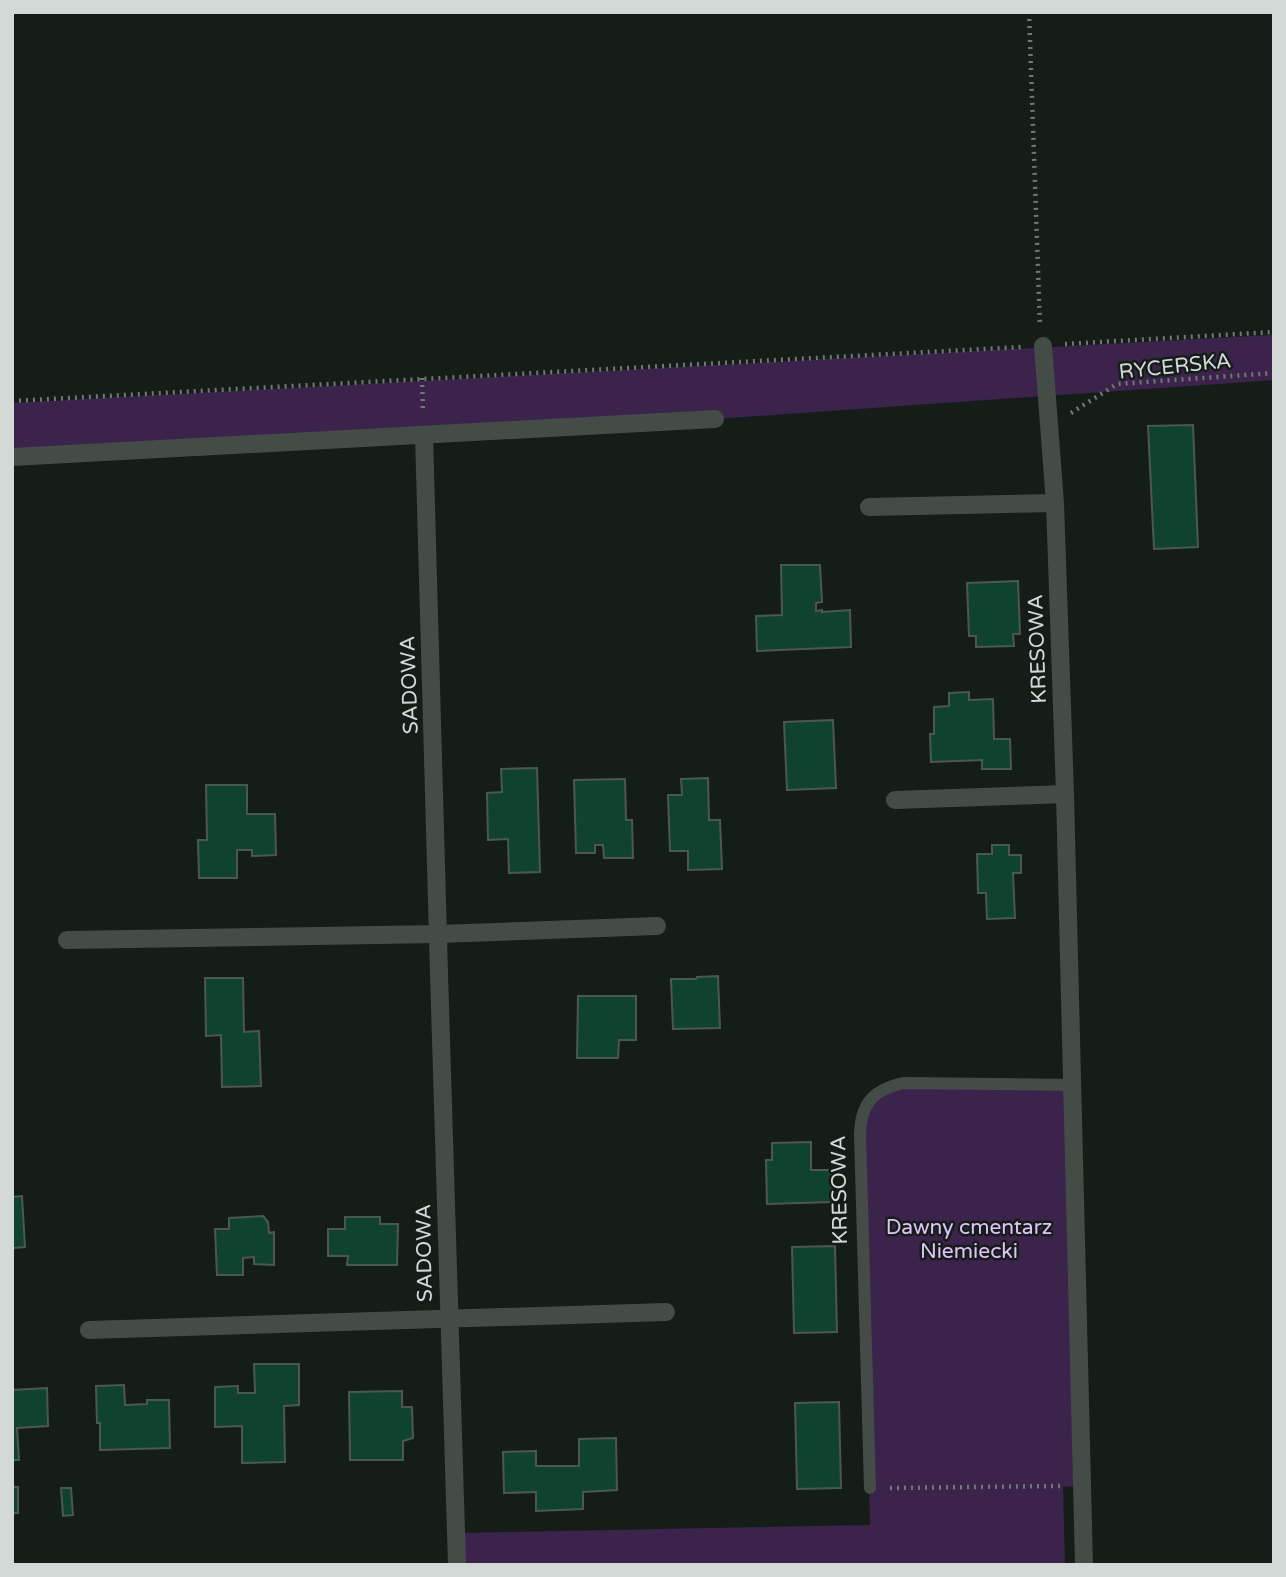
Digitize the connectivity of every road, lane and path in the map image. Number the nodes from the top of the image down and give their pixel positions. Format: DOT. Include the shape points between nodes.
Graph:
graph roads {
  1 [pos="1030,12"];
  2 [pos="1039,318"];
  3 [pos="1274,332"];
  4 [pos="1043,346"];
  5 [pos="1274,373"];
  6 [pos="422,378"];
  7 [pos="12,401"];
  8 [pos="715,419"];
  9 [pos="1049,427"];
  10 [pos="424,435"];
  11 [pos="12,457"];
  12 [pos="1055,503"];
  13 [pos="869,508"];
  14 [pos="1065,794"];
  15 [pos="895,800"];
  16 [pos="657,926"];
  17 [pos="439,934"];
  18 [pos="68,940"];
  19 [pos="1072,1085"];
  20 [pos="666,1312"];
  21 [pos="448,1319"];
  22 [pos="89,1330"];
  23 [pos="1082,1486"];
  24 [pos="870,1488"];
  25 [pos="457,1565"];
  26 [pos="1084,1565"];
  1 -- 2 [label="path"];
  3 -- 4 [label="path"];
  4 -- 6 [label="path"];
  4 -- 9 [label="street, KRESOWA"];
  5 -- 9 [label="path, RYCERSKA" via="1117,384"];
  6 -- 7 [label="path"];
  6 -- 10 [label="path"];
  8 -- 10 [label="street"];
  9 -- 12 [label="street, KRESOWA"];
  10 -- 11 [label="street"];
  10 -- 17 [label="street, SADOWA"];
  12 -- 13 [label="street"];
  12 -- 14 [label="street, KRESOWA"];
  14 -- 15 [label="street"];
  14 -- 19 [label="street, KRESOWA"];
  16 -- 17 [label="street"];
  17 -- 18 [label="street"];
  17 -- 21 [label="street, SADOWA"];
  19 -- 23 [label="street, KRESOWA"];
  19 -- 24 [label="lane, KRESOWA" via="903,1083 888,1086 866,1105 860,1134"];
  20 -- 21 [label="street, SADOWA"];
  21 -- 22 [label="street, SADOWA"];
  21 -- 25 [label="street, SADOWA"];
  23 -- 24 [label="path"];
  23 -- 26 [label="street, KRESOWA"];
}
